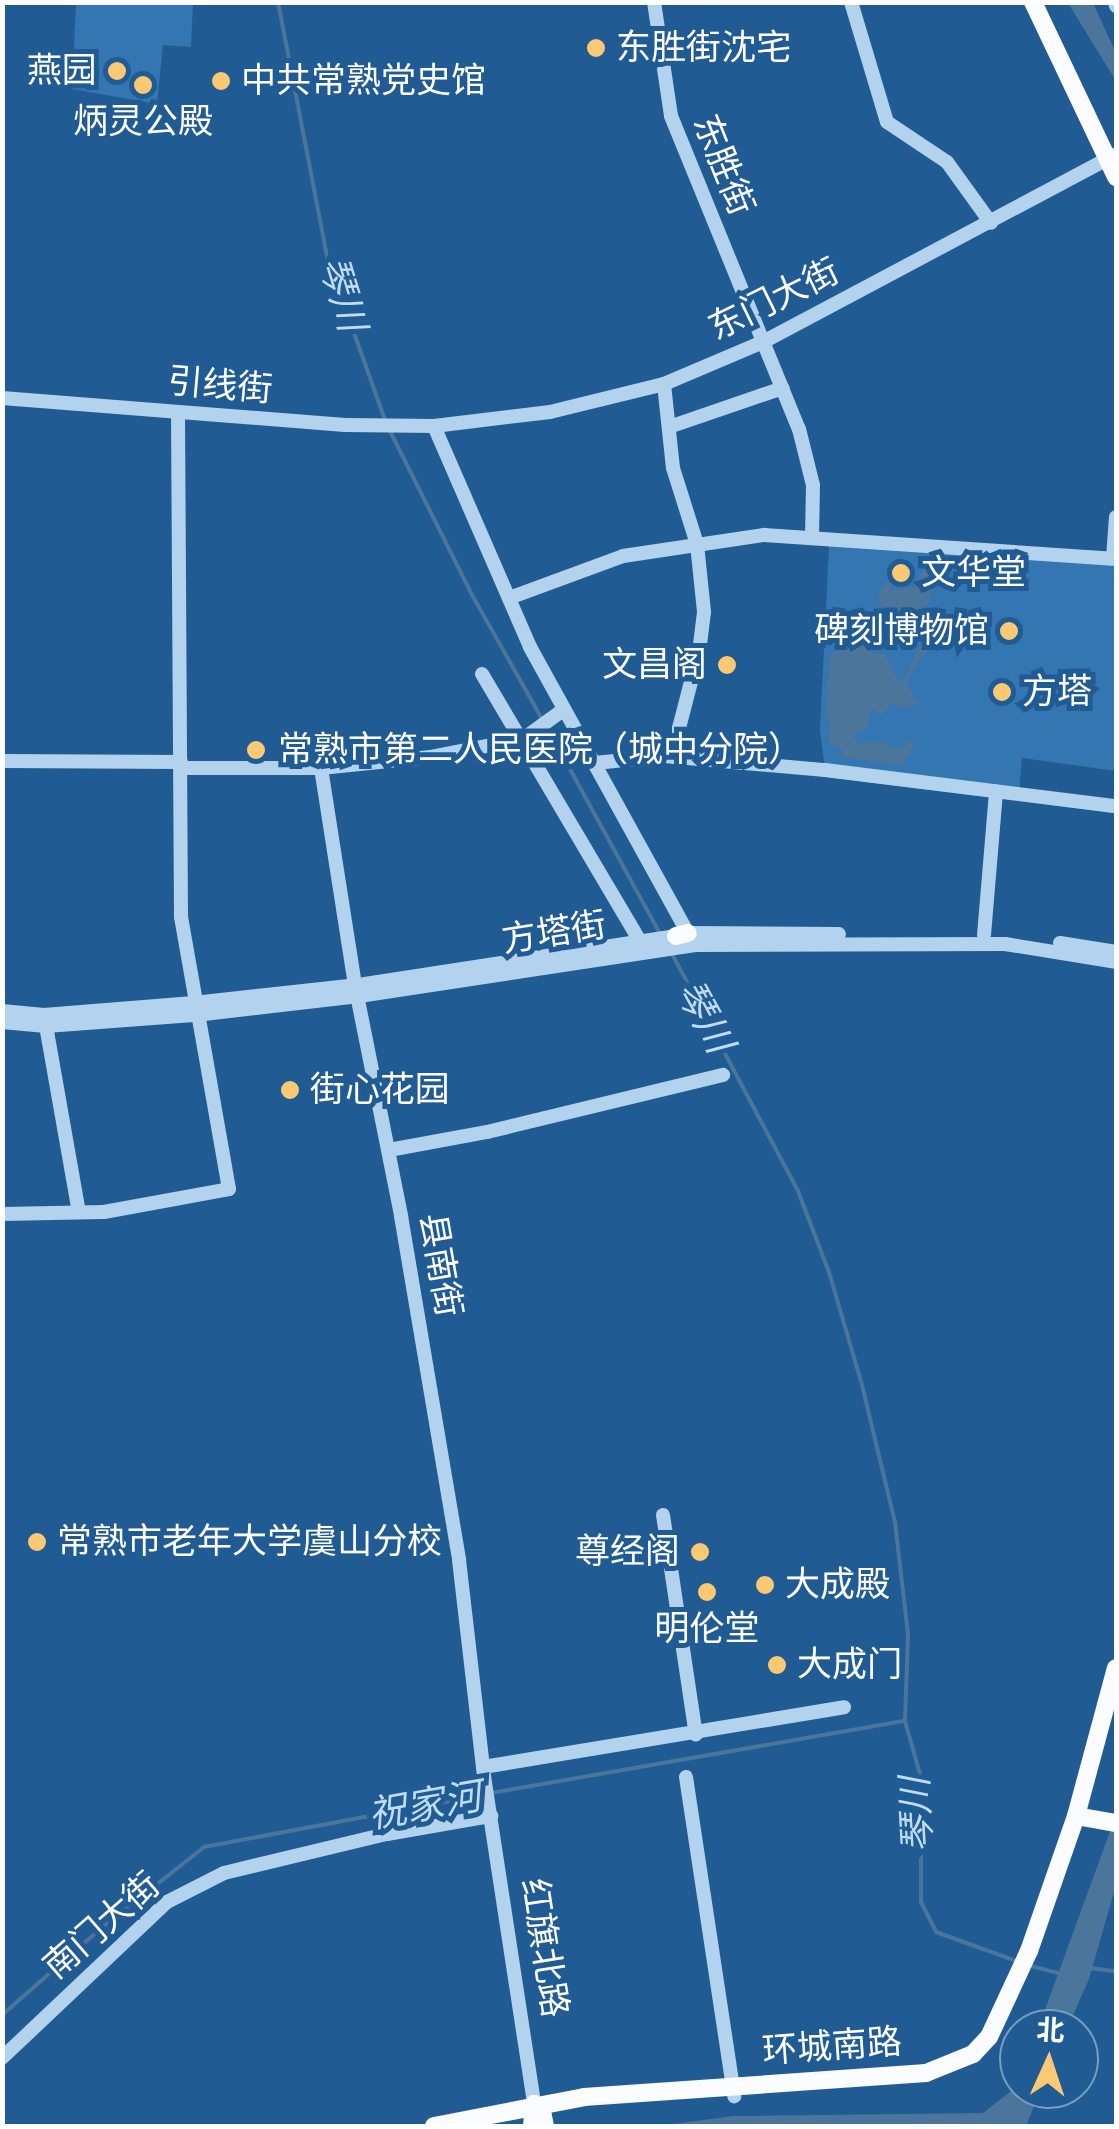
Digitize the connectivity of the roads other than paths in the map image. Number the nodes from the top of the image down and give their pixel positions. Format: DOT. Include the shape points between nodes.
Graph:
graph roads {
  1 [pos="654,2"];
  2 [pos="852,2"];
  3 [pos="1033,2"];
  4 [pos="1043,2"];
  5 [pos="1113,156"];
  6 [pos="1116,177"];
  7 [pos="991,223"];
  8 [pos="762,342"];
  9 [pos="664,384"];
  10 [pos="782,388"];
  11 [pos="2,398"];
  12 [pos="178,414"];
  13 [pos="434,426"];
  14 [pos="669,426"];
  15 [pos="1116,517"];
  16 [pos="812,538"];
  17 [pos="697,544"];
  18 [pos="1115,558"];
  19 [pos="509,598"];
  20 [pos="482,674"];
  21 [pos="563,710"];
  22 [pos="523,739"];
  23 [pos="679,757"];
  24 [pos="2,761"];
  25 [pos="594,762"];
  26 [pos="181,765"];
  27 [pos="321,768"];
  28 [pos="996,792"];
  29 [pos="1116,806"];
  30 [pos="984,934"];
  31 [pos="682,939"];
  32 [pos="650,943"];
  33 [pos="1116,952"];
  34 [pos="1116,962"];
  35 [pos="357,990"];
  36 [pos="195,1009"];
  37 [pos="2,1010"];
  38 [pos="45,1020"];
  39 [pos="2,1022"];
  40 [pos="723,1075"];
  41 [pos="388,1150"];
  42 [pos="79,1212"];
  43 [pos="2,1214"];
  44 [pos="663,1515"];
  45 [pos="1116,1668"];
  46 [pos="1116,1706"];
  47 [pos="844,1708"];
  48 [pos="696,1734"];
  49 [pos="484,1771"];
  50 [pos="686,1778"];
  51 [pos="490,1810"];
  52 [pos="1097,1814"];
  53 [pos="2,2058"];
  54 [pos="734,2092"];
  55 [pos="537,2116"];
  56 [pos="434,2126"];
  57 [pos="477,2126"];
  1 -- 8 [label="street, 东胜街" via="670,116"];
  2 -- 7 [label="street" via="888,122 948,162"];
  3 -- 5 [label="main road"];
  4 -- 5 [label="main road"];
  5 -- 6 [label="main road"];
  5 -- 7 [label="street, 东门大街"];
  7 -- 8 [label="street, 东门大街"];
  8 -- 9 [label="street, 东门大街"];
  8 -- 10 [label="street, 东胜街"];
  9 -- 13 [label="street, 东门大街" via="550,412"];
  9 -- 14 [label="street"];
  10 -- 14 [label="street"];
  10 -- 16 [label="street, 东胜街" via="813,485"];
  11 -- 12 [label="street, 引线街"];
  12 -- 13 [label="street, 引线街"];
  12 -- 26 [label="street"];
  13 -- 19 [label="street"];
  14 -- 17 [label="street"];
  15 -- 18 [label="street"];
  16 -- 17 [label="street"];
  16 -- 18 [label="street"];
  17 -- 19 [label="street" via="598,563"];
  17 -- 23 [label="street" via="704,612"];
  19 -- 21 [label="street"];
  20 -- 22 [label="street"];
  21 -- 22 [label="street"];
  21 -- 25 [label="street"];
  22 -- 27 [label="street"];
  22 -- 32 [label="street"];
  23 -- 25 [label="street"];
  23 -- 28 [label="street"];
  24 -- 26 [label="street"];
  25 -- 31 [label="street"];
  26 -- 27 [label="street"];
  26 -- 36 [label="street" via="180,917"];
  27 -- 35 [label="street, 县南街"];
  28 -- 29 [label="street"];
  28 -- 30 [label="street"];
  30 -- 31 [label="street, 方塔街"];
  30 -- 33 [label="street, 方塔街"];
  31 -- 32 [label="street, 方塔街"];
  31 -- 34 [label="street, 方塔街" via="1005,944"];
  32 -- 35 [label="street, 方塔街"];
  35 -- 36 [label="street, 方塔街"];
  35 -- 41 [label="street, 县南街"];
  36 -- 38 [label="street, 方塔街"];
  36 -- 42 [label="street" via="229,1189"];
  37 -- 38 [label="street, 方塔街"];
  38 -- 39 [label="street, 方塔街"];
  38 -- 42 [label="street"];
  40 -- 41 [label="street"];
  41 -- 49 [label="street, 县南街" via="459,1560"];
  42 -- 43 [label="street"];
  44 -- 48 [label="street"];
  45 -- 52 [label="main road"];
  46 -- 52 [label="main road"];
  47 -- 48 [label="street"];
  48 -- 49 [label="street"];
  49 -- 51 [label="street, 红旗北路"];
  50 -- 54 [label="street"];
  51 -- 53 [label="street, 南门大街" via="224,1873 166,1902"];
  51 -- 55 [label="street, 红旗北路"];
  52 -- 54 [label="main road, 环城南路" via="990,2048 952,2076 927,2084"];
  54 -- 55 [label="main road, 环城南路"];
  55 -- 56 [label="main road, 环城南路"];
  55 -- 57 [label="main road, 环城南路"];
}
